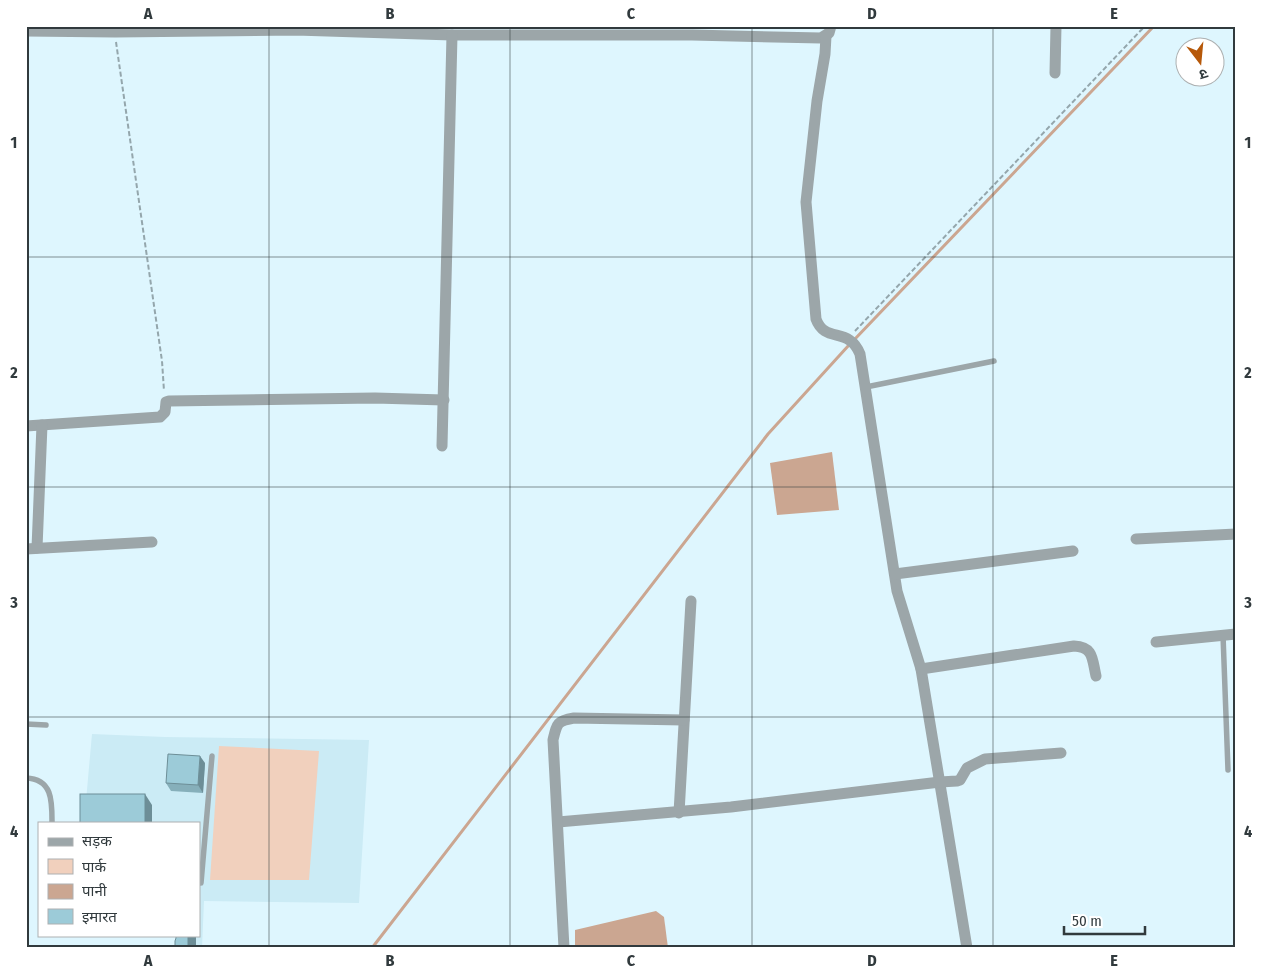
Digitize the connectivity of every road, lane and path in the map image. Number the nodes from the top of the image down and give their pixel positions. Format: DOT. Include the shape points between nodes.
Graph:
graph roads {
  1 [pos="1056,26"];
  2 [pos="1145,26"];
  3 [pos="26,31"];
  4 [pos="828,31"];
  5 [pos="114,32"];
  6 [pos="452,35"];
  7 [pos="1055,74"];
  8 [pos="851,341"];
  9 [pos="994,361"];
  10 [pos="866,387"];
  11 [pos="444,400"];
  12 [pos="166,402"];
  13 [pos="42,425"];
  14 [pos="26,426"];
  15 [pos="442,446"];
  16 [pos="1236,534"];
  17 [pos="1136,539"];
  18 [pos="152,542"];
  19 [pos="32,548"];
  20 [pos="1073,551"];
  21 [pos="895,574"];
  22 [pos="692,601"];
  23 [pos="1236,634"];
  24 [pos="1223,635"];
  25 [pos="1156,642"];
  26 [pos="921,669"];
  27 [pos="1096,676"];
  28 [pos="684,720"];
  29 [pos="26,724"];
  30 [pos="46,725"];
  31 [pos="1060,753"];
  32 [pos="212,756"];
  33 [pos="1228,770"];
  34 [pos="26,778"];
  35 [pos="940,782"];
  36 [pos="679,812"];
  37 [pos="52,822"];
  38 [pos="558,822"];
  39 [pos="200,883"];
  40 [pos="564,948"];
  41 [pos="967,948"];
  1 -- 7 [label="street"];
  2 -- 8 [label="path"];
  3 -- 5 [label="street"];
  4 -- 6 [label="street" via="821,38"];
  4 -- 8 [label="street" via="817,101 807,217 816,319 824,332"];
  5 -- 6 [label="street" via="296,30"];
  5 -- 12 [label="path"];
  6 -- 11 [label="street"];
  8 -- 10 [label="street" via="860,354"];
  9 -- 10 [label="lane"];
  10 -- 21 [label="street"];
  11 -- 12 [label="street"];
  11 -- 15 [label="street"];
  12 -- 13 [label="street" via="165,412 160,417"];
  13 -- 14 [label="street"];
  13 -- 19 [label="street"];
  16 -- 17 [label="street"];
  18 -- 19 [label="street"];
  20 -- 21 [label="street"];
  21 -- 26 [label="street" via="897,591"];
  22 -- 28 [label="street"];
  23 -- 24 [label="street"];
  24 -- 25 [label="street"];
  24 -- 33 [label="lane"];
  26 -- 27 [label="street" via="1074,646 1089,651"];
  26 -- 35 [label="street"];
  28 -- 36 [label="street"];
  28 -- 38 [label="street" via="561,720 553,740"];
  29 -- 30 [label="lane"];
  31 -- 35 [label="street" via="985,759 967,768 960,780"];
  32 -- 39 [label="lane"];
  34 -- 37 [label="lane" via="40,780 48,789"];
  35 -- 36 [label="street"];
  35 -- 41 [label="street"];
  36 -- 38 [label="street"];
  38 -- 40 [label="street"];
}
